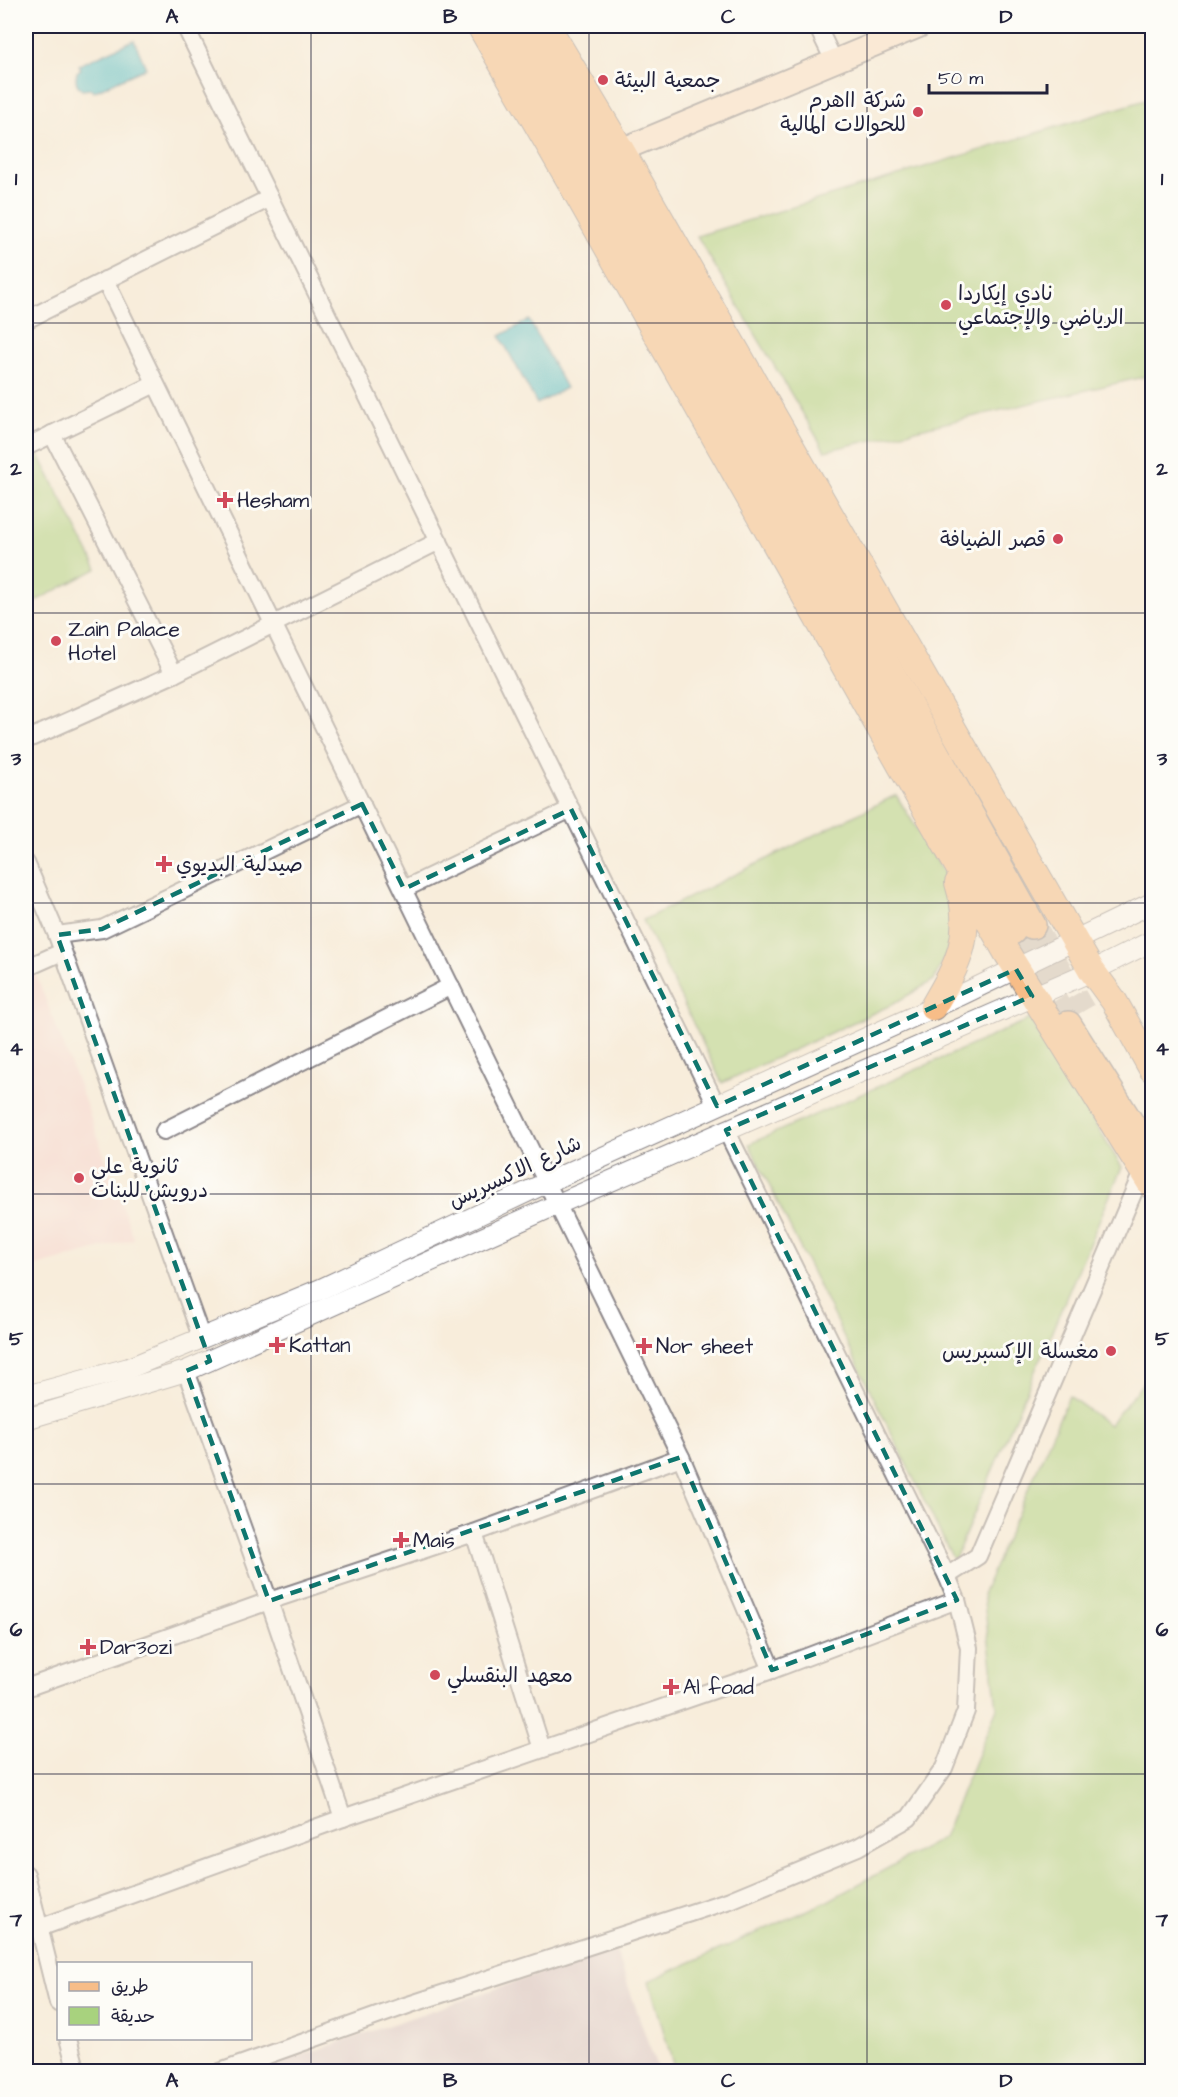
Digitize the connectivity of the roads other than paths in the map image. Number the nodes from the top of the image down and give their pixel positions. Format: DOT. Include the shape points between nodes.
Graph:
graph roads {
  1 [pos="185,26"];
  2 [pos="480,26"];
  3 [pos="499,26"];
  4 [pos="525,26"];
  5 [pos="547,26"];
  6 [pos="817,26"];
  7 [pos="919,26"];
  8 [pos="834,61"];
  9 [pos="621,150"];
  10 [pos="270,198"];
  11 [pos="105,280"];
  12 [pos="26,320"];
  13 [pos="155,384"];
  14 [pos="52,434"];
  15 [pos="26,447"];
  16 [pos="439,541"];
  17 [pos="274,624"];
  18 [pos="174,674"];
  19 [pos="26,740"];
  20 [pos="362,804"];
  21 [pos="570,808"];
  22 [pos="948,848"];
  23 [pos="26,863"];
  24 [pos="404,889"];
  25 [pos="1152,903"];
  26 [pos="57,935"];
  27 [pos="1152,941"];
  28 [pos="1075,942"];
  29 [pos="62,952"];
  30 [pos="26,968"];
  31 [pos="1016,969"];
  32 [pos="1092,971"];
  33 [pos="451,986"];
  34 [pos="1032,996"];
  35 [pos="933,1007"];
  36 [pos="1152,1069"];
  37 [pos="717,1106"];
  38 [pos="1152,1128"];
  39 [pos="164,1131"];
  40 [pos="726,1131"];
  41 [pos="1149,1171"];
  42 [pos="548,1182"];
  43 [pos="558,1204"];
  44 [pos="202,1339"];
  45 [pos="186,1371"];
  46 [pos="26,1396"];
  47 [pos="26,1419"];
  48 [pos="681,1457"];
  49 [pos="474,1533"];
  50 [pos="947,1576"];
  51 [pos="957,1600"];
  52 [pos="269,1601"];
  53 [pos="772,1670"];
  54 [pos="26,1688"];
  55 [pos="542,1749"];
  56 [pos="343,1818"];
  57 [pos="26,1874"];
  58 [pos="39,1928"];
  59 [pos="57,1999"];
  60 [pos="69,2040"];
  61 [pos="77,2072"];
  62 [pos="220,2072"];
  1 -- 10 [label="street"];
  2 -- 22 [label="main road"];
  3 -- 4 [label="highway" via="1022,928 660,261"];
  5 -- 9 [label="main road"];
  6 -- 8 [label="street"];
  7 -- 8 [label="main road"];
  8 -- 9 [label="main road"];
  9 -- 28 [label="main road"];
  10 -- 11 [label="street"];
  10 -- 16 [label="street"];
  11 -- 12 [label="street"];
  11 -- 13 [label="street"];
  13 -- 14 [label="street"];
  13 -- 17 [label="street"];
  14 -- 15 [label="street"];
  14 -- 18 [label="street"];
  16 -- 17 [label="street"];
  16 -- 21 [label="street"];
  17 -- 18 [label="street"];
  17 -- 20 [label="street"];
  18 -- 19 [label="street"];
  20 -- 24 [label="street"];
  20 -- 26 [label="street" via="102,929"];
  21 -- 24 [label="street"];
  21 -- 37 [label="street"];
  22 -- 31 [label="main road"];
  22 -- 35 [label="main road" via="964,904 965,932 954,972"];
  23 -- 26 [label="street"];
  24 -- 33 [label="street"];
  25 -- 28 [label="street, شارع الاكسبريس"];
  26 -- 29 [label="street"];
  27 -- 32 [label="street"];
  28 -- 31 [label="street, شارع الاكسبريس"];
  28 -- 32 [label="main road"];
  29 -- 30 [label="street"];
  29 -- 44 [label="street"];
  31 -- 34 [label="main road"];
  31 -- 35 [label="street, شارع الاكسبريس"];
  32 -- 34 [label="street"];
  32 -- 36 [label="main road" via="1114,1001"];
  33 -- 39 [label="street"];
  33 -- 42 [label="street"];
  34 -- 40 [label="street"];
  34 -- 41 [label="main road"];
  35 -- 37 [label="street, شارع الاكسبريس"];
  37 -- 42 [label="street, شارع الاكسبريس"];
  38 -- 41 [label="highway" via="1075,1019"];
  40 -- 43 [label="street"];
  40 -- 50 [label="street"];
  41 -- 50 [label="street" via="978,1556"];
  42 -- 43 [label="street"];
  42 -- 44 [label="street, شارع الاكسبريس" via="321,1289"];
  43 -- 45 [label="street"];
  43 -- 48 [label="street"];
  44 -- 46 [label="street, شارع الاكسبريس" via="129,1368"];
  45 -- 47 [label="street"];
  45 -- 52 [label="street"];
  48 -- 49 [label="street"];
  48 -- 53 [label="street"];
  49 -- 52 [label="street"];
  49 -- 55 [label="street"];
  50 -- 51 [label="street"];
  51 -- 53 [label="street"];
  51 -- 62 [label="street" via="969,1648 966,1711 944,1768 909,1818 858,1847 730,1900"];
  52 -- 54 [label="street"];
  52 -- 56 [label="street"];
  53 -- 55 [label="street"];
  55 -- 56 [label="street"];
  56 -- 58 [label="street"];
  57 -- 58 [label="street"];
  58 -- 59 [label="street"];
  60 -- 61 [label="street"];
}
